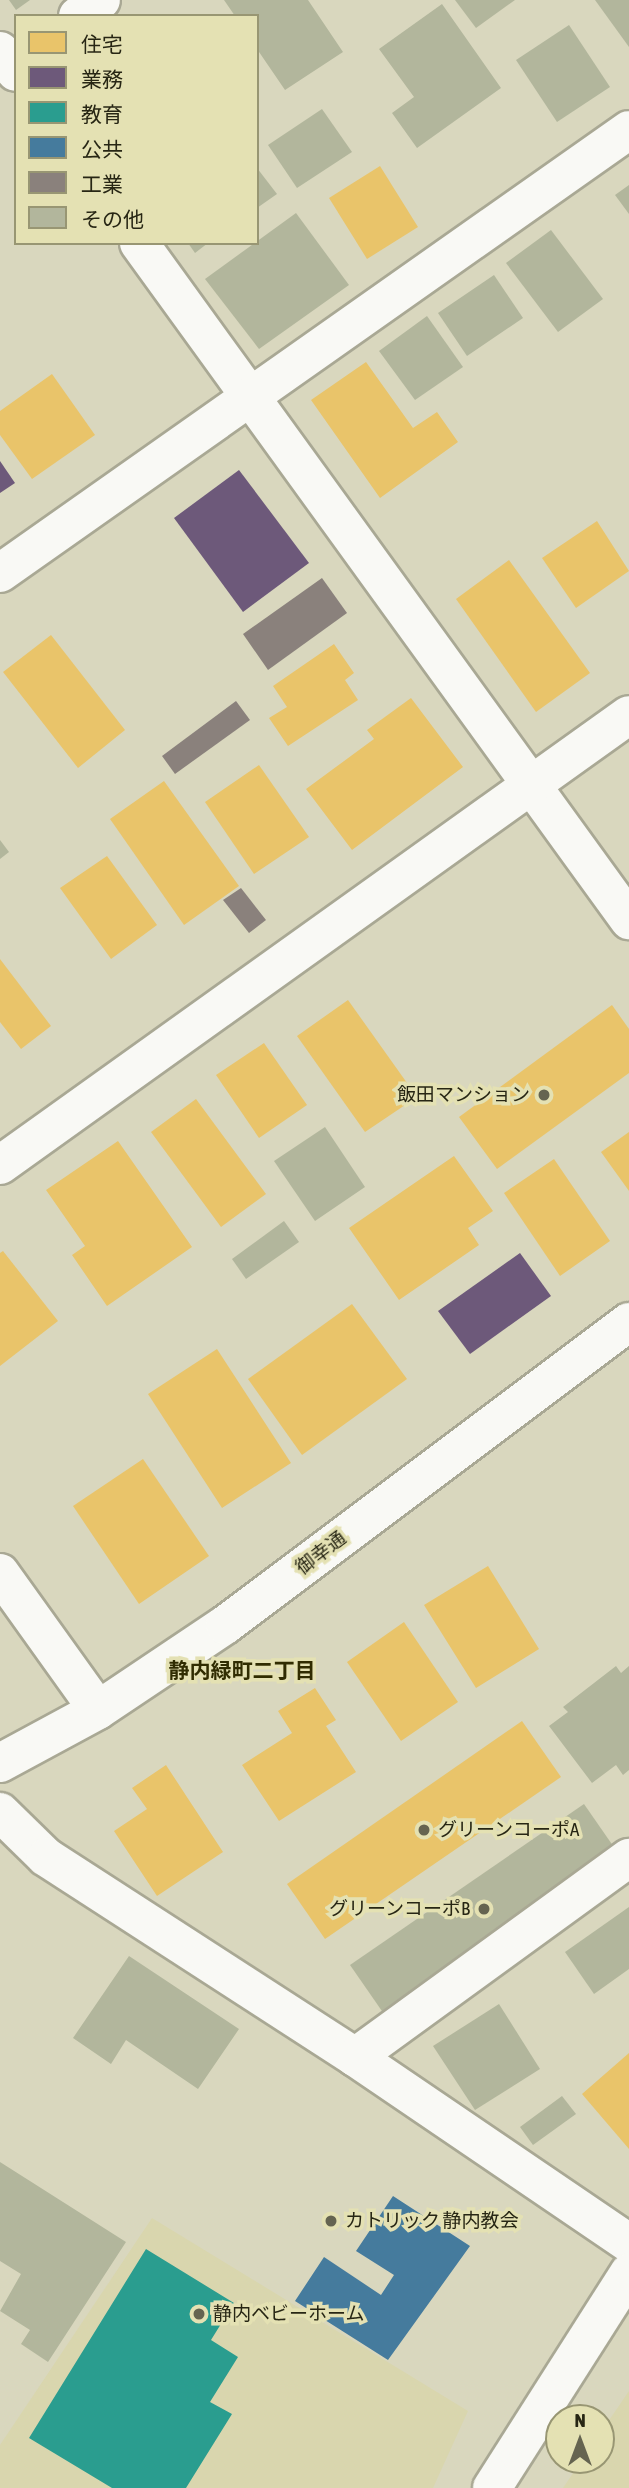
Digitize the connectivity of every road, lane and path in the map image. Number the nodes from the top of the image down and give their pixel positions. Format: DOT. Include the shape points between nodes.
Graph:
graph roads {
  1 [pos="101,0"];
  2 [pos="81,14"];
  3 [pos="629,130"];
  4 [pos="140,245"];
  5 [pos="250,398"];
  6 [pos="0,573"];
  7 [pos="629,715"];
  8 [pos="533,785"];
  9 [pos="629,920"];
  10 [pos="0,1165"];
  11 [pos="629,1322"];
  12 [pos="0,1573"];
  13 [pos="98,1710"];
  14 [pos="0,1763"];
  15 [pos="0,1812"];
  16 [pos="629,1858"];
  17 [pos="355,2057"];
  18 [pos="629,2243"];
  19 [pos="629,2273"];
  20 [pos="492,2488"];
  1 -- 2 [label="street"];
  3 -- 5 [label="street"];
  4 -- 5 [label="street"];
  5 -- 6 [label="street"];
  5 -- 8 [label="street"];
  7 -- 8 [label="street"];
  8 -- 9 [label="street"];
  8 -- 10 [label="street"];
  11 -- 13 [label="street, 御幸通" via="225,1625"];
  12 -- 13 [label="street"];
  13 -- 14 [label="street, 御幸通"];
  15 -- 17 [label="street" via="46,1857"];
  16 -- 17 [label="street"];
  17 -- 18 [label="street"];
  19 -- 20 [label="street"];
}
